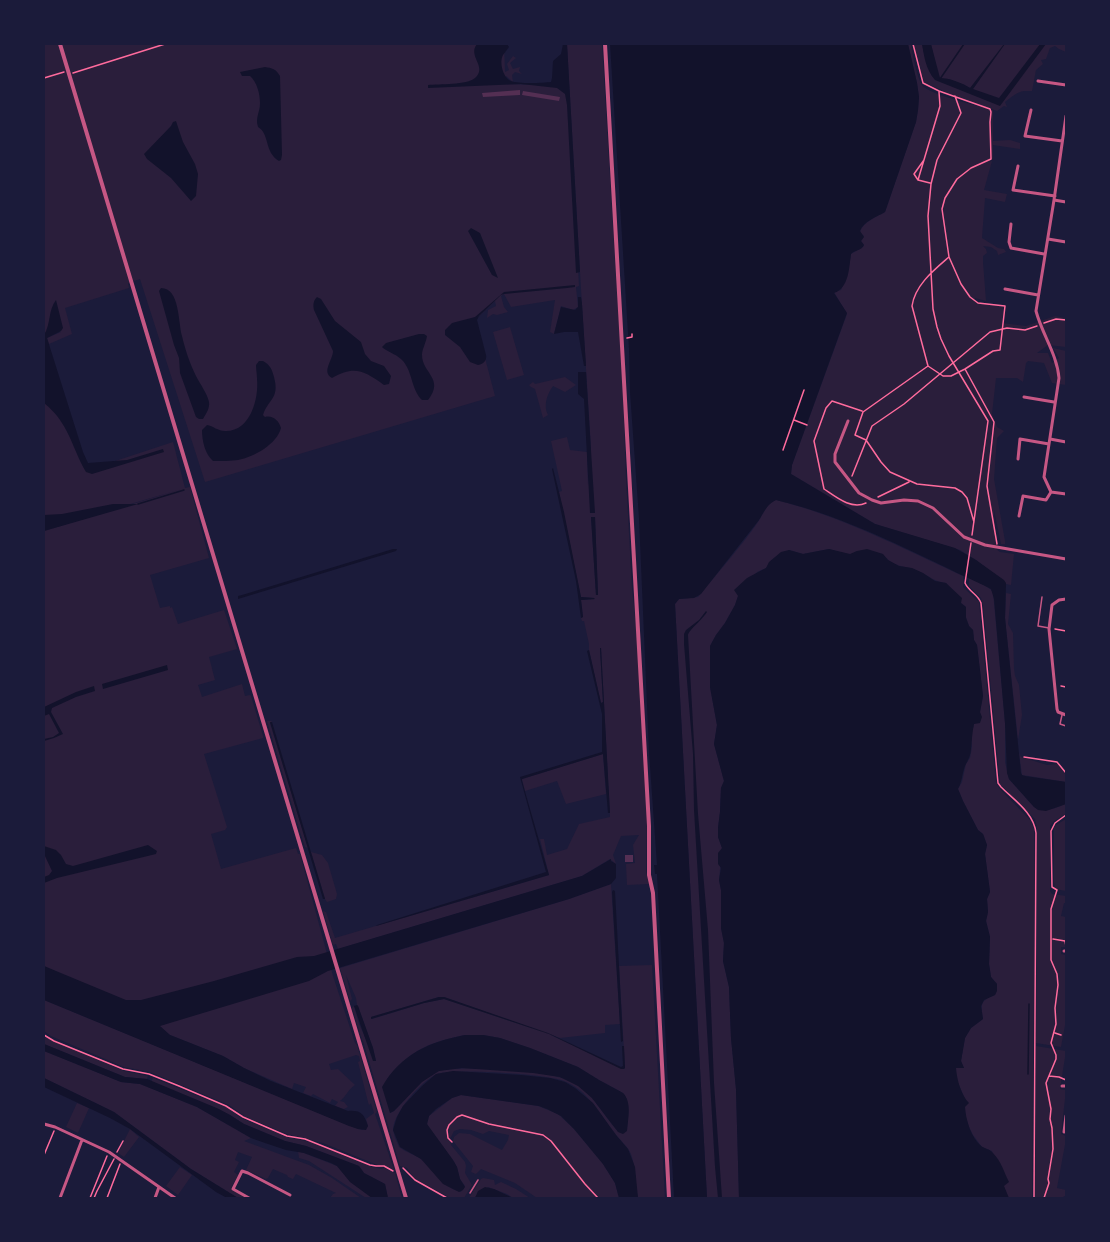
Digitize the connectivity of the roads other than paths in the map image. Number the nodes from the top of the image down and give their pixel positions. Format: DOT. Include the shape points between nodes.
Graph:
graph roads {
  1 [pos="60,44"];
  2 [pos="605,44"];
  3 [pos="1038,81"];
  4 [pos="1066,85"];
  5 [pos="1031,110"];
  6 [pos="1066,116"];
  7 [pos="1064,145"];
  8 [pos="1018,166"];
  9 [pos="1055,198"];
  10 [pos="1066,202"];
  11 [pos="1011,224"];
  12 [pos="1048,239"];
  13 [pos="1066,242"];
  14 [pos="1045,254"];
  15 [pos="1005,289"];
  16 [pos="1038,295"];
  17 [pos="1024,397"];
  18 [pos="1055,402"];
  19 [pos="848,421"];
  20 [pos="1050,439"];
  21 [pos="1066,442"];
  22 [pos="1049,444"];
  23 [pos="1018,459"];
  24 [pos="1051,492"];
  25 [pos="1066,494"];
  26 [pos="1019,516"];
  27 [pos="1066,559"];
  28 [pos="1042,597"];
  29 [pos="1066,599"];
  30 [pos="1049,628"];
  31 [pos="1064,715"];
  32 [pos="1066,726"];
  33 [pos="1066,1116"];
  34 [pos="44,1124"];
  35 [pos="1064,1132"];
  36 [pos="82,1140"];
  37 [pos="478,1180"];
  38 [pos="159,1187"];
  39 [pos="470,1193"];
  40 [pos="290,1195"];
  41 [pos="60,1198"];
  42 [pos="155,1198"];
  43 [pos="175,1198"];
  44 [pos="249,1198"];
  45 [pos="406,1198"];
  46 [pos="669,1198"];
  1 -- 45 [label="street"];
  2 -- 46 [label="street"];
  3 -- 4 [label="street"];
  5 -- 7 [label="street" via="1025,136"];
  6 -- 7 [label="street"];
  7 -- 9 [label="street"];
  8 -- 9 [label="street" via="1013,190"];
  9 -- 10 [label="street"];
  9 -- 12 [label="street"];
  11 -- 14 [label="street" via="1011,248"];
  12 -- 13 [label="street"];
  12 -- 14 [label="street"];
  14 -- 16 [label="street"];
  15 -- 16 [label="street"];
  16 -- 18 [label="street" via="1036,311 1058,370"];
  17 -- 18 [label="street"];
  18 -- 20 [label="street"];
  19 -- 27 [label="street" via="834,456 837,466 859,493 881,503 918,501 933,508 962,536 986,545"];
  20 -- 21 [label="street"];
  20 -- 22 [label="street"];
  22 -- 23 [label="street" via="1020,439"];
  22 -- 24 [label="street" via="1044,477"];
  24 -- 25 [label="street"];
  24 -- 26 [label="street" via="1046,500 1023,496"];
  28 -- 30 [label="lane" via="1038,626"];
  29 -- 30 [label="street" via="1052,605"];
  30 -- 31 [label="street" via="1057,709"];
  31 -- 32 [label="lane" via="1060,724"];
  33 -- 35 [label="street"];
  34 -- 36 [label="street"];
  36 -- 38 [label="street" via="116,1156"];
  36 -- 41 [label="street"];
  37 -- 39 [label="lane"];
  38 -- 42 [label="street"];
  38 -- 43 [label="street"];
  40 -- 44 [label="street" via="242,1171 233,1188"];
}
